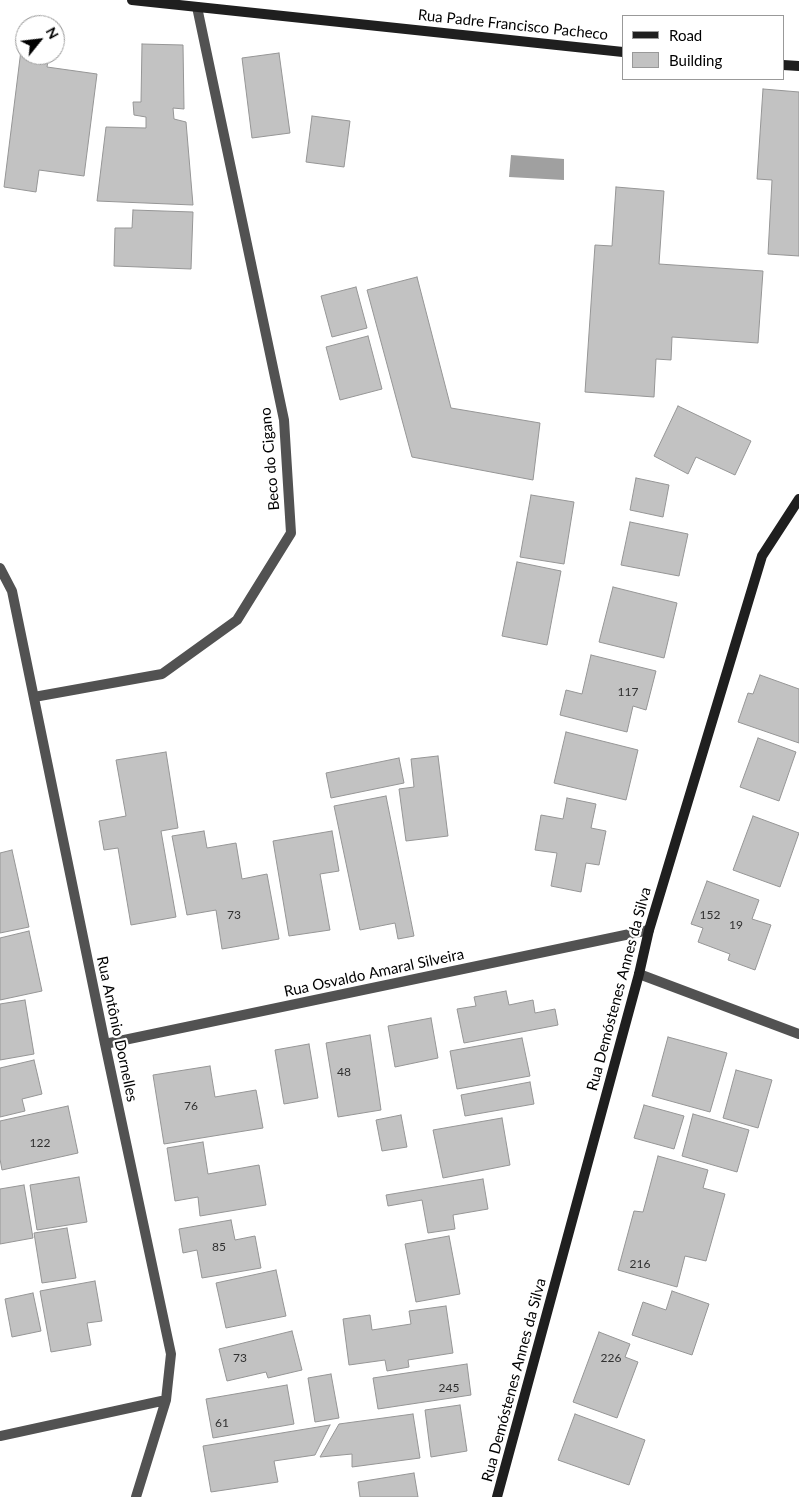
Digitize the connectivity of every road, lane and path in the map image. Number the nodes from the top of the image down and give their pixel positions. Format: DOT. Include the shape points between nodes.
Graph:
graph roads {
  1 [pos="132,0"];
  2 [pos="197,7"];
  3 [pos="622,52"];
  4 [pos="784,65"];
  5 [pos="799,66"];
  6 [pos="799,500"];
  7 [pos="0,568"];
  8 [pos="34,697"];
  9 [pos="649,930"];
  10 [pos="639,974"];
  11 [pos="799,1034"];
  12 [pos="105,1044"];
  13 [pos="166,1400"];
  14 [pos="0,1436"];
  15 [pos="136,1497"];
  16 [pos="498,1497"];
  1 -- 2 [label="street, Rua Padre Francisco Pacheco"];
  2 -- 3 [label="street, Rua Padre Francisco Pacheco"];
  2 -- 8 [label="street, Beco do Cigano" via="284,420 291,533 237,620 162,674"];
  4 -- 5 [label="street"];
  6 -- 9 [label="street, Rua Demóstenes Annes da Silva" via="762,556"];
  7 -- 8 [label="street, Rua Antônio Dornelles" via="12,591"];
  8 -- 12 [label="street, Rua Antônio Dornelles"];
  9 -- 10 [label="street, Rua Demóstenes Annes da Silva"];
  9 -- 12 [label="street, Rua Osvaldo Amaral Silveira"];
  10 -- 11 [label="street"];
  10 -- 16 [label="street, Rua Demóstenes Annes da Silva"];
  12 -- 13 [label="street, Rua Antônio Dornelles" via="171,1354"];
  13 -- 14 [label="street"];
  13 -- 15 [label="street, Rua Antônio Dornelles"];
}
